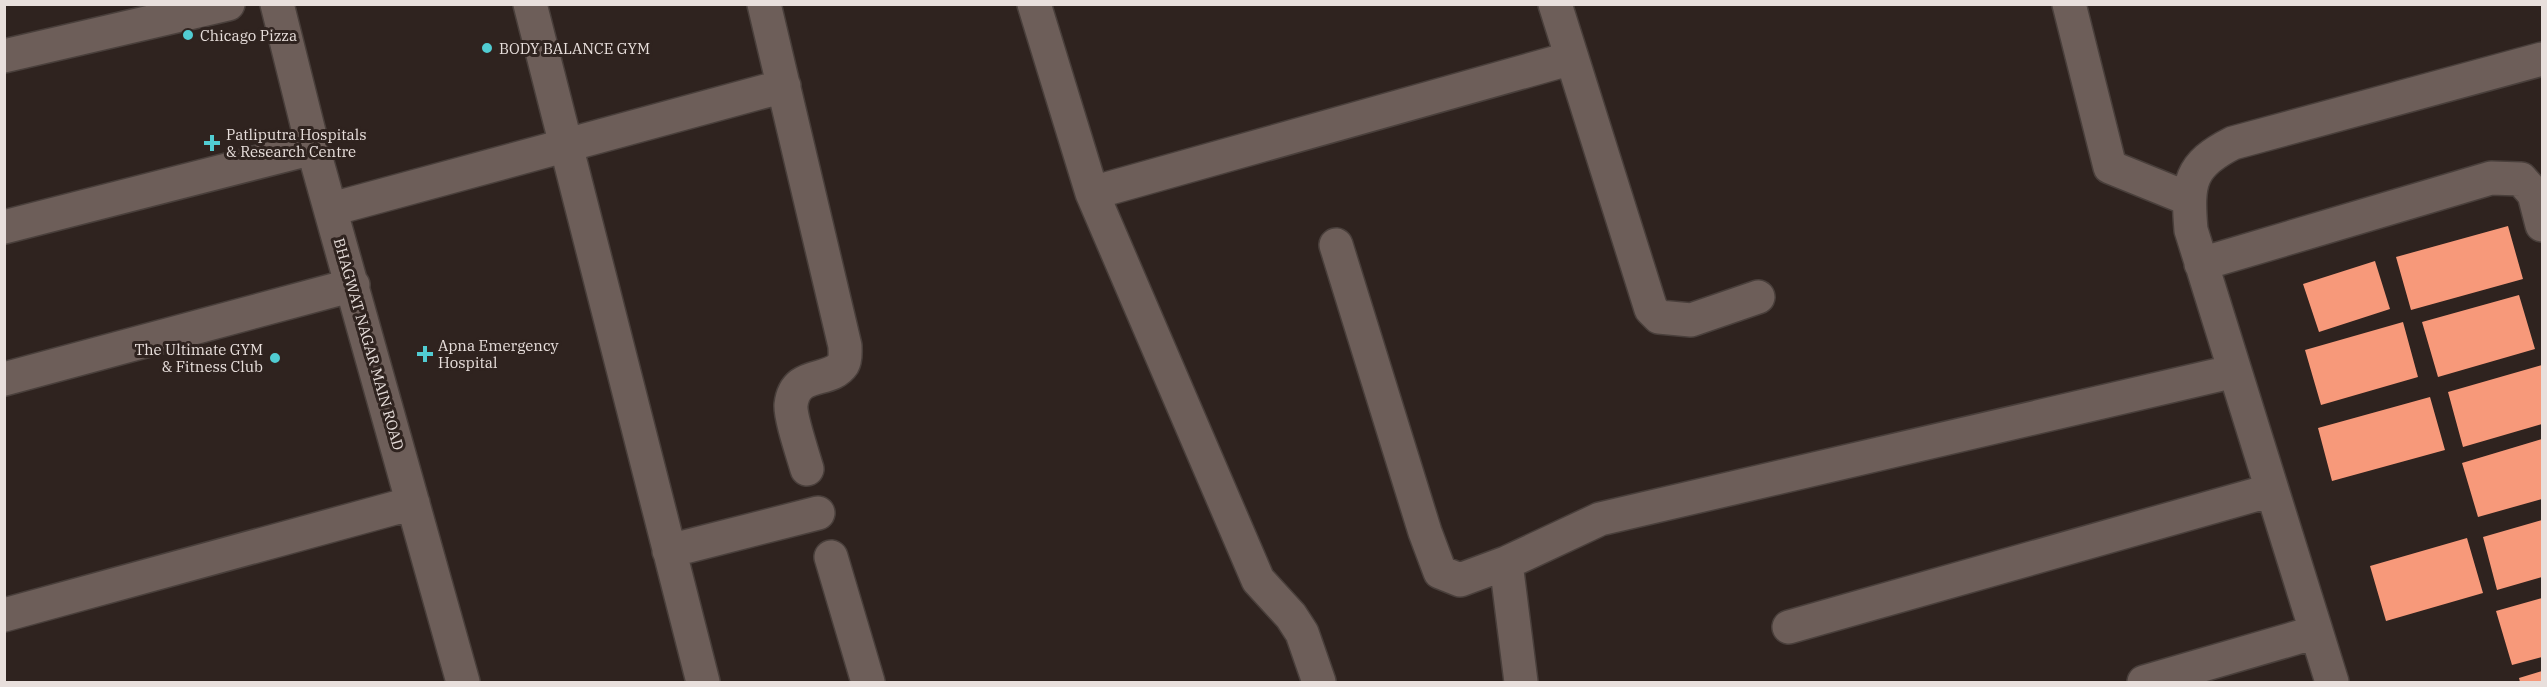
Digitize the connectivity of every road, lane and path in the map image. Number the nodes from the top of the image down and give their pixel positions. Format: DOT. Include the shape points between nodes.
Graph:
graph roads {
  1 [pos="228,4"];
  2 [pos="277,4"];
  3 [pos="530,4"];
  4 [pos="764,4"];
  5 [pos="1034,4"];
  6 [pos="1554,4"];
  7 [pos="2069,4"];
  8 [pos="4,56"];
  9 [pos="1572,58"];
  10 [pos="2542,59"];
  11 [pos="784,86"];
  12 [pos="565,144"];
  13 [pos="313,148"];
  14 [pos="1092,193"];
  15 [pos="2189,199"];
  16 [pos="332,208"];
  17 [pos="2542,225"];
  18 [pos="4,227"];
  19 [pos="1336,245"];
  20 [pos="2201,264"];
  21 [pos="353,285"];
  22 [pos="1758,297"];
  23 [pos="2235,371"];
  24 [pos="4,379"];
  25 [pos="807,469"];
  26 [pos="2272,490"];
  27 [pos="413,503"];
  28 [pos="818,513"];
  29 [pos="669,551"];
  30 [pos="831,557"];
  31 [pos="1506,563"];
  32 [pos="4,615"];
  33 [pos="1789,627"];
  34 [pos="2316,632"];
  35 [pos="463,682"];
  36 [pos="703,682"];
  37 [pos="868,682"];
  38 [pos="1319,682"];
  39 [pos="1521,682"];
  40 [pos="2144,682"];
  41 [pos="2332,682"];
  1 -- 8 [label="street"];
  2 -- 13 [label="street, BHAGWAT NAGAR MAIN ROAD"];
  3 -- 12 [label="street"];
  4 -- 11 [label="street"];
  5 -- 14 [label="street"];
  6 -- 9 [label="street"];
  7 -- 15 [label="street" via="2110,167"];
  9 -- 14 [label="street"];
  9 -- 22 [label="street" via="1651,309 1659,317 1691,320"];
  10 -- 15 [label="street" via="2233,143 2213,152 2198,165"];
  11 -- 12 [label="street"];
  11 -- 25 [label="street" via="845,346 844,362 837,371 806,380 796,391 791,406"];
  12 -- 16 [label="street"];
  12 -- 29 [label="street"];
  13 -- 16 [label="street, BHAGWAT NAGAR MAIN ROAD"];
  13 -- 18 [label="street"];
  14 -- 38 [label="street" via="1258,580 1302,633"];
  15 -- 20 [label="street" via="2191,230"];
  16 -- 21 [label="street, BHAGWAT NAGAR MAIN ROAD"];
  17 -- 20 [label="street" via="2534,194 2521,179 2491,178"];
  19 -- 31 [label="street" via="1440,572 1460,580"];
  20 -- 23 [label="street"];
  21 -- 24 [label="street"];
  21 -- 27 [label="street, BHAGWAT NAGAR MAIN ROAD"];
  23 -- 26 [label="street"];
  23 -- 31 [label="street" via="1600,519"];
  26 -- 33 [label="street"];
  26 -- 34 [label="street"];
  27 -- 32 [label="street"];
  27 -- 35 [label="street, BHAGWAT NAGAR MAIN ROAD"];
  28 -- 29 [label="street"];
  29 -- 36 [label="street"];
  30 -- 37 [label="street"];
  31 -- 39 [label="street"];
  34 -- 40 [label="street"];
  34 -- 41 [label="street"];
}
